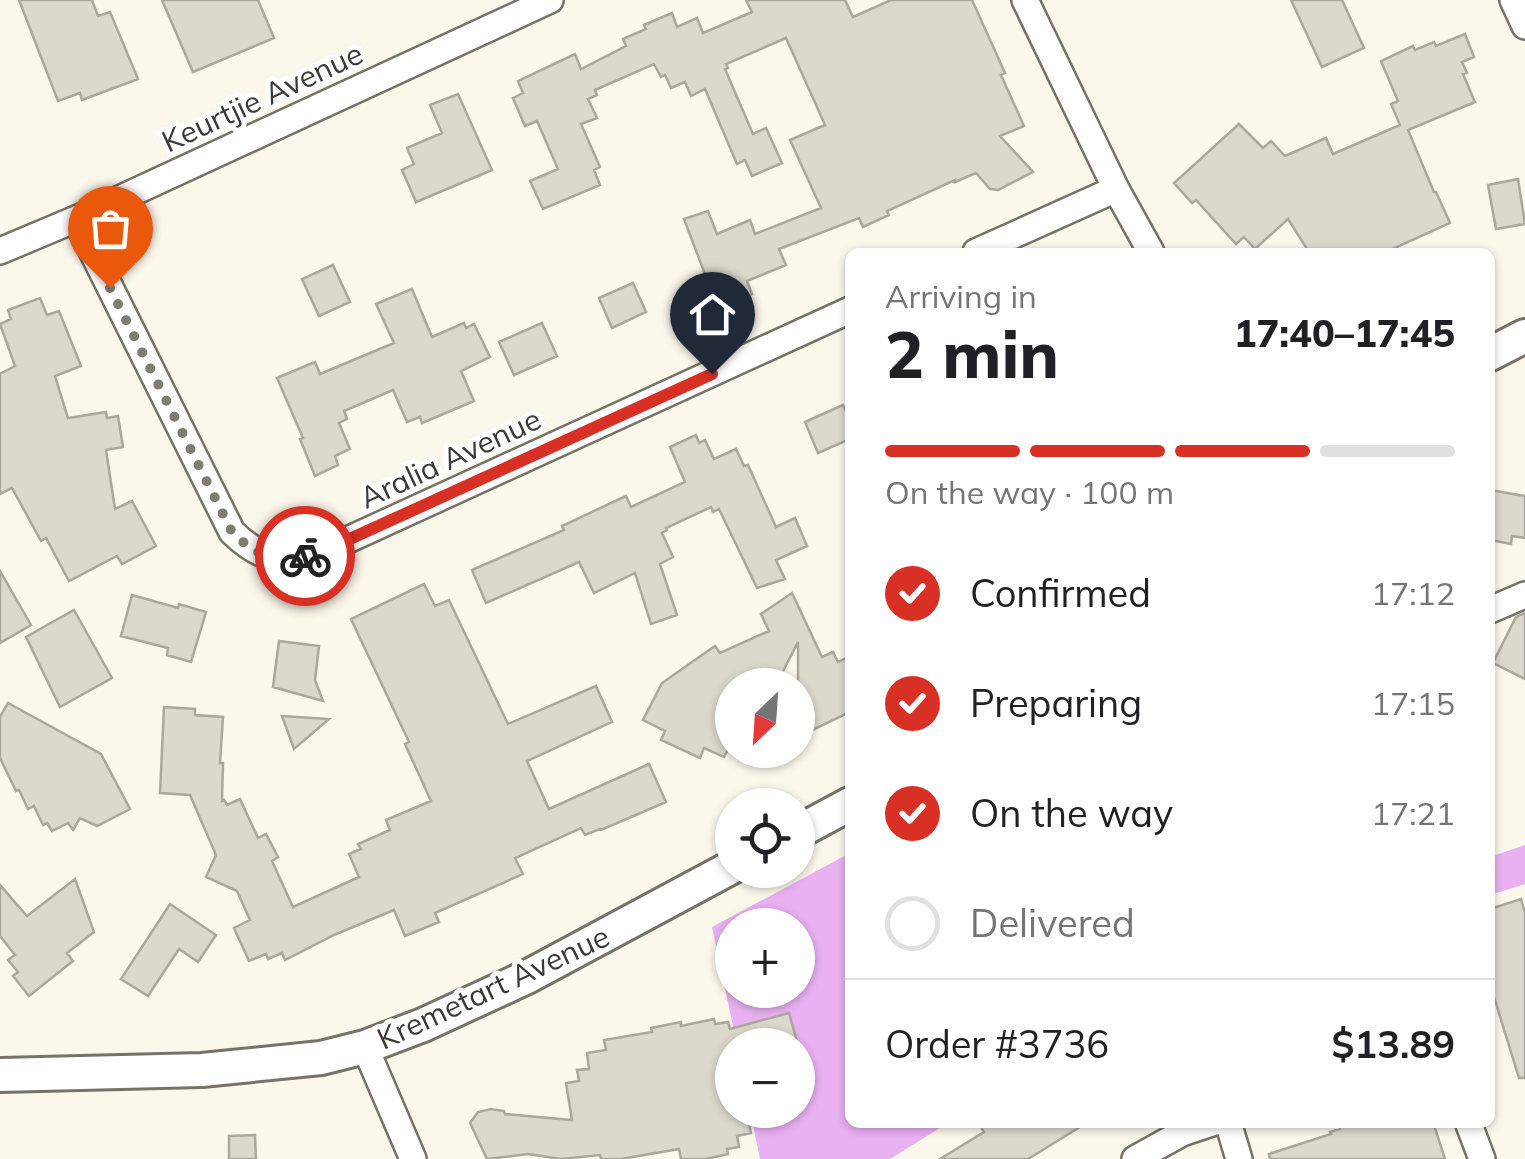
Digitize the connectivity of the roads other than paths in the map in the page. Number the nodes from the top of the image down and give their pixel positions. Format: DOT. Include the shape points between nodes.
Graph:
graph roads {
  1 [pos="550,0"];
  2 [pos="1025,0"];
  3 [pos="1513,0"];
  4 [pos="1525,26"];
  5 [pos="1116,188"];
  6 [pos="76,218"];
  7 [pos="985,248"];
  8 [pos="1149,248"];
  9 [pos="0,251"];
  10 [pos="845,312"];
  11 [pos="1525,336"];
  12 [pos="1495,351"];
  13 [pos="1525,595"];
  14 [pos="1495,608"];
  15 [pos="845,807"];
  16 [pos="815,823"];
  17 [pos="715,875"];
  18 [pos="365,1048"];
  19 [pos="0,1075"];
  20 [pos="1195,1128"];
  21 [pos="1230,1128"];
  22 [pos="1470,1128"];
  23 [pos="413,1159"];
  24 [pos="1135,1159"];
  25 [pos="1239,1159"];
  26 [pos="1482,1159"];
  1 -- 6 [label="street, Keurtjie Avenue"];
  2 -- 5 [label="street"];
  3 -- 4 [label="street"];
  5 -- 7 [label="street"];
  5 -- 8 [label="street"];
  6 -- 9 [label="street, Keurtjie Avenue"];
  6 -- 10 [label="street, Aralia Avenue" via="232,532 248,548 285,560 330,548"];
  11 -- 12 [label="street"];
  13 -- 14 [label="street"];
  15 -- 16 [label="street"];
  17 -- 18 [label="street, Kremetart Avenue" via="528,976"];
  18 -- 19 [label="street, Kremetart Avenue" via="202,1070"];
  18 -- 23 [label="street"];
  20 -- 24 [label="street"];
  21 -- 25 [label="street"];
  22 -- 26 [label="street"];
}
